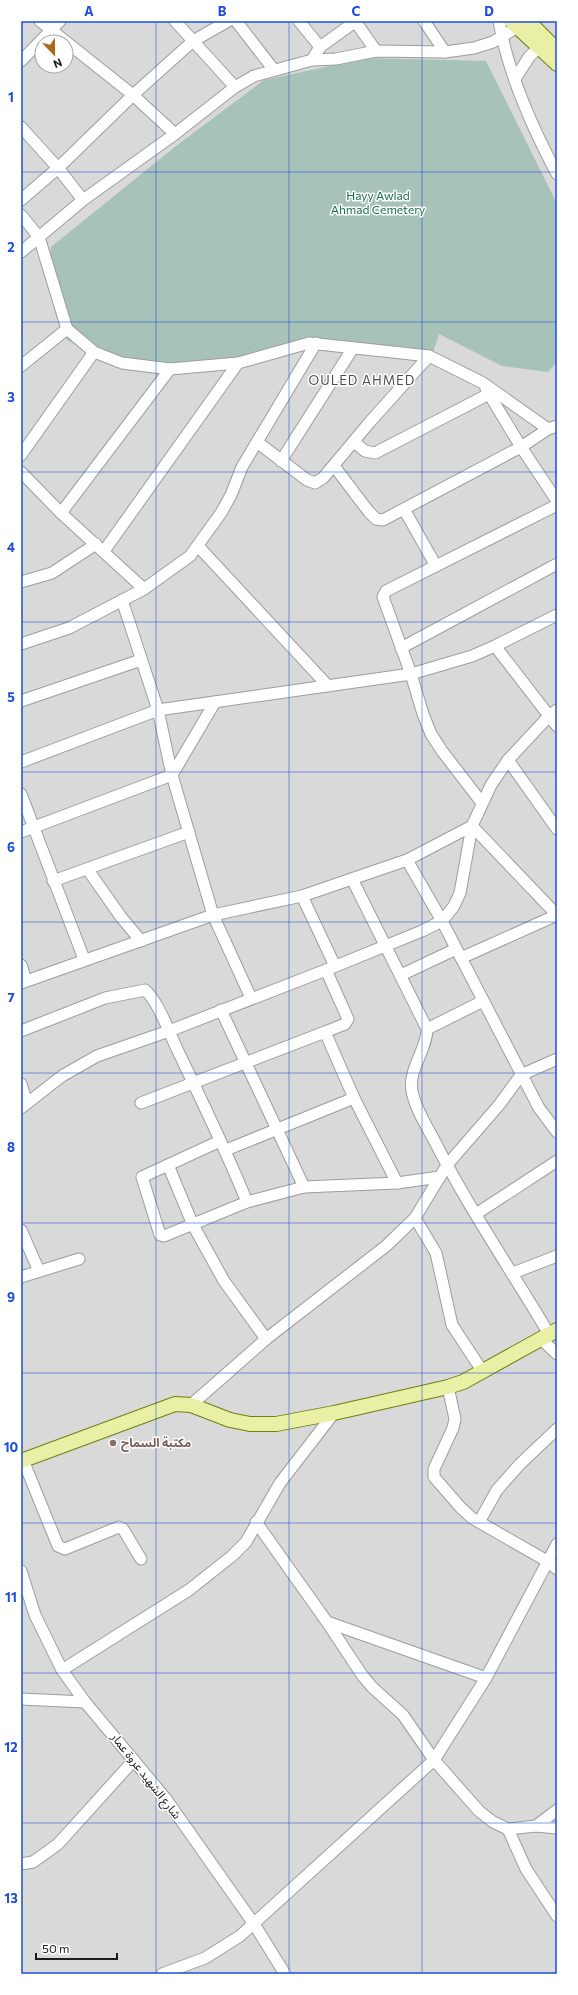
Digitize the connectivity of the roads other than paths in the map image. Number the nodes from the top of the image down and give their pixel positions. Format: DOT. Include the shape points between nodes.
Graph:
graph roads {
  1 [pos="40,21"];
  2 [pos="60,21"];
  3 [pos="175,21"];
  4 [pos="228,21"];
  5 [pos="236,21"];
  6 [pos="299,21"];
  7 [pos="356,21"];
  8 [pos="424,21"];
  9 [pos="499,21"];
  10 [pos="520,23"];
  11 [pos="51,30"];
  12 [pos="502,37"];
  13 [pos="193,41"];
  14 [pos="542,44"];
  15 [pos="320,47"];
  16 [pos="557,50"];
  17 [pos="376,51"];
  18 [pos="445,52"];
  19 [pos="312,60"];
  20 [pos="21,61"];
  21 [pos="557,64"];
  22 [pos="274,70"];
  23 [pos="515,79"];
  24 [pos="235,87"];
  25 [pos="133,95"];
  26 [pos="21,127"];
  27 [pos="175,134"];
  28 [pos="58,168"];
  29 [pos="557,174"];
  30 [pos="21,200"];
  31 [pos="83,200"];
  32 [pos="21,215"];
  33 [pos="39,238"];
  34 [pos="21,252"];
  35 [pos="67,329"];
  36 [pos="316,343"];
  37 [pos="353,348"];
  38 [pos="94,352"];
  39 [pos="429,356"];
  40 [pos="238,363"];
  41 [pos="21,366"];
  42 [pos="170,369"];
  43 [pos="483,383"];
  44 [pos="488,394"];
  45 [pos="552,427"];
  46 [pos="257,442"];
  47 [pos="354,442"];
  48 [pos="521,448"];
  49 [pos="21,455"];
  50 [pos="282,461"];
  51 [pos="334,466"];
  52 [pos="21,472"];
  53 [pos="557,501"];
  54 [pos="557,505"];
  55 [pos="405,510"];
  56 [pos="61,513"];
  57 [pos="198,546"];
  58 [pos="100,547"];
  59 [pos="557,564"];
  60 [pos="436,566"];
  61 [pos="21,582"];
  62 [pos="144,589"];
  63 [pos="122,600"];
  64 [pos="557,614"];
  65 [pos="21,644"];
  66 [pos="495,646"];
  67 [pos="401,648"];
  68 [pos="141,660"];
  69 [pos="411,674"];
  70 [pos="328,686"];
  71 [pos="21,701"];
  72 [pos="215,702"];
  73 [pos="158,710"];
  74 [pos="553,713"];
  75 [pos="557,726"];
  76 [pos="508,760"];
  77 [pos="21,762"];
  78 [pos="172,775"];
  79 [pos="21,794"];
  80 [pos="482,804"];
  81 [pos="555,824"];
  82 [pos="472,826"];
  83 [pos="34,827"];
  84 [pos="21,832"];
  85 [pos="189,832"];
  86 [pos="407,860"];
  87 [pos="88,870"];
  88 [pos="352,879"];
  89 [pos="53,881"];
  90 [pos="302,896"];
  91 [pos="213,915"];
  92 [pos="557,915"];
  93 [pos="442,921"];
  94 [pos="142,941"];
  95 [pos="386,946"];
  96 [pos="459,954"];
  97 [pos="84,959"];
  98 [pos="21,965"];
  99 [pos="330,968"];
  100 [pos="400,974"];
  101 [pos="24,982"];
  102 [pos="250,998"];
  103 [pos="483,1001"];
  104 [pos="221,1010"];
  105 [pos="427,1029"];
  106 [pos="21,1031"];
  107 [pos="169,1031"];
  108 [pos="325,1032"];
  109 [pos="557,1059"];
  110 [pos="245,1062"];
  111 [pos="521,1075"];
  112 [pos="194,1083"];
  113 [pos="21,1084"];
  114 [pos="354,1098"];
  115 [pos="141,1103"];
  116 [pos="24,1105"];
  117 [pos="277,1129"];
  118 [pos="557,1132"];
  119 [pos="223,1146"];
  120 [pos="557,1161"];
  121 [pos="168,1165"];
  122 [pos="447,1165"];
  123 [pos="440,1177"];
  124 [pos="397,1183"];
  125 [pos="304,1187"];
  126 [pos="247,1202"];
  127 [pos="476,1214"];
  128 [pos="415,1218"];
  129 [pos="193,1225"];
  130 [pos="21,1230"];
  131 [pos="557,1256"];
  132 [pos="79,1259"];
  133 [pos="39,1271"];
  134 [pos="513,1273"];
  135 [pos="21,1277"];
  136 [pos="549,1334"];
  137 [pos="266,1339"];
  138 [pos="557,1354"];
  139 [pos="483,1372"];
  140 [pos="448,1387"];
  141 [pos="191,1405"];
  142 [pos="334,1413"];
  143 [pos="557,1429"];
  144 [pos="22,1461"];
  145 [pos="256,1522"];
  146 [pos="479,1522"];
  147 [pos="557,1544"];
  148 [pos="142,1559"];
  149 [pos="547,1561"];
  150 [pos="557,1569"];
  151 [pos="21,1571"];
  152 [pos="327,1622"];
  153 [pos="62,1670"];
  154 [pos="486,1678"];
  155 [pos="21,1699"];
  156 [pos="85,1702"];
  157 [pos="134,1760"];
  158 [pos="434,1760"];
  159 [pos="557,1810"];
  160 [pos="536,1826"];
  161 [pos="557,1828"];
  162 [pos="508,1829"];
  163 [pos="21,1864"];
  164 [pos="557,1916"];
  165 [pos="254,1924"];
  166 [pos="162,1974"];
  167 [pos="285,1974"];
  1 -- 11 [label="street"];
  2 -- 11 [label="street"];
  3 -- 13 [label="street"];
  4 -- 13 [label="street"];
  5 -- 22 [label="street"];
  6 -- 15 [label="street"];
  7 -- 15 [label="street"];
  7 -- 17 [label="street"];
  8 -- 18 [label="street"];
  9 -- 12 [label="street"];
  10 -- 12 [label="street"];
  10 -- 14 [label="main road"];
  11 -- 20 [label="street"];
  11 -- 25 [label="street"];
  12 -- 18 [label="street" via="474,48"];
  12 -- 23 [label="street"];
  13 -- 24 [label="street"];
  13 -- 25 [label="street"];
  14 -- 16 [label="main road"];
  14 -- 21 [label="main road"];
  14 -- 23 [label="street" via="522,66"];
  15 -- 19 [label="street"];
  17 -- 18 [label="street"];
  17 -- 19 [label="street" via="336,59"];
  19 -- 22 [label="street"];
  22 -- 24 [label="street" via="254,76"];
  23 -- 29 [label="street"];
  24 -- 27 [label="street"];
  25 -- 27 [label="street"];
  25 -- 28 [label="street"];
  26 -- 28 [label="street"];
  27 -- 31 [label="street"];
  28 -- 30 [label="street"];
  28 -- 31 [label="street"];
  31 -- 33 [label="street"];
  32 -- 33 [label="street"];
  33 -- 34 [label="street"];
  33 -- 35 [label="street"];
  35 -- 38 [label="street"];
  35 -- 41 [label="street"];
  36 -- 37 [label="street"];
  36 -- 40 [label="street" via="298,345"];
  36 -- 46 [label="street"];
  37 -- 39 [label="street"];
  37 -- 50 [label="street"];
  38 -- 42 [label="street" via="122,364"];
  38 -- 49 [label="street"];
  39 -- 43 [label="street"];
  39 -- 47 [label="street"];
  40 -- 42 [label="street"];
  40 -- 58 [label="street"];
  42 -- 56 [label="street"];
  43 -- 44 [label="street"];
  43 -- 45 [label="street"];
  44 -- 47 [label="street" via="375,453 365,451"];
  44 -- 48 [label="street"];
  45 -- 48 [label="street"];
  46 -- 50 [label="street"];
  46 -- 57 [label="street" via="242,467 221,513"];
  47 -- 51 [label="street"];
  48 -- 53 [label="street"];
  48 -- 55 [label="street"];
  50 -- 51 [label="street" via="312,483 323,478"];
  51 -- 55 [label="street" via="376,519 388,519"];
  52 -- 56 [label="street"];
  54 -- 60 [label="street"];
  55 -- 60 [label="street"];
  56 -- 58 [label="street"];
  57 -- 62 [label="street" via="190,556"];
  57 -- 70 [label="street"];
  58 -- 61 [label="street" via="52,572"];
  58 -- 62 [label="street"];
  59 -- 67 [label="street"];
  60 -- 67 [label="street" via="384,593 383,600"];
  62 -- 63 [label="street"];
  63 -- 65 [label="street" via="68,628"];
  63 -- 68 [label="street"];
  64 -- 66 [label="street"];
  66 -- 69 [label="street" via="472,656"];
  66 -- 74 [label="street"];
  67 -- 69 [label="street"];
  68 -- 71 [label="street"];
  68 -- 73 [label="street"];
  69 -- 70 [label="street"];
  69 -- 80 [label="street" via="431,734"];
  70 -- 72 [label="street"];
  72 -- 73 [label="street"];
  72 -- 78 [label="street"];
  73 -- 77 [label="street"];
  73 -- 78 [label="street"];
  74 -- 75 [label="street"];
  74 -- 76 [label="street"];
  76 -- 80 [label="street"];
  76 -- 81 [label="street"];
  78 -- 83 [label="street"];
  78 -- 85 [label="street"];
  79 -- 83 [label="street"];
  80 -- 82 [label="street"];
  82 -- 86 [label="street"];
  82 -- 92 [label="street"];
  82 -- 93 [label="street" via="463,886 454,906"];
  83 -- 84 [label="street"];
  83 -- 89 [label="street"];
  85 -- 87 [label="street"];
  85 -- 91 [label="street"];
  86 -- 88 [label="street"];
  86 -- 93 [label="street"];
  87 -- 89 [label="street"];
  87 -- 94 [label="street" via="121,917"];
  88 -- 90 [label="street"];
  88 -- 95 [label="street"];
  89 -- 97 [label="street"];
  90 -- 91 [label="street"];
  90 -- 99 [label="street"];
  91 -- 94 [label="street"];
  91 -- 102 [label="street"];
  92 -- 96 [label="street"];
  93 -- 95 [label="street"];
  93 -- 96 [label="street"];
  94 -- 97 [label="street"];
  95 -- 99 [label="street"];
  95 -- 100 [label="street"];
  96 -- 100 [label="street"];
  96 -- 103 [label="street"];
  97 -- 101 [label="street"];
  98 -- 101 [label="street"];
  99 -- 102 [label="street"];
  99 -- 108 [label="street" via="348,1019 345,1024"];
  100 -- 105 [label="street"];
  102 -- 104 [label="street"];
  103 -- 105 [label="street"];
  103 -- 111 [label="street"];
  104 -- 107 [label="street"];
  104 -- 110 [label="street"];
  105 -- 122 [label="street" via="424,1046 414,1068 411,1090"];
  106 -- 107 [label="street" via="106,998 145,990 150,994"];
  107 -- 112 [label="street"];
  107 -- 116 [label="street" via="97,1056 78,1066"];
  108 -- 110 [label="street"];
  108 -- 114 [label="street"];
  109 -- 111 [label="street"];
  110 -- 112 [label="street"];
  110 -- 117 [label="street"];
  111 -- 118 [label="street"];
  111 -- 122 [label="street" via="499,1105"];
  112 -- 115 [label="street"];
  112 -- 119 [label="street"];
  113 -- 116 [label="street"];
  114 -- 117 [label="street"];
  114 -- 124 [label="street"];
  117 -- 119 [label="street"];
  117 -- 125 [label="street"];
  119 -- 121 [label="street"];
  119 -- 126 [label="street"];
  120 -- 127 [label="street"];
  121 -- 129 [label="street"];
  121 -- 129 [label="street" via="144,1175 142,1179 159,1234 164,1236"];
  122 -- 123 [label="street"];
  122 -- 127 [label="street"];
  123 -- 124 [label="street"];
  123 -- 128 [label="street"];
  124 -- 125 [label="street"];
  125 -- 126 [label="street"];
  126 -- 129 [label="street"];
  127 -- 134 [label="street"];
  128 -- 137 [label="street" via="364,1266"];
  128 -- 139 [label="street" via="436,1253 452,1325"];
  129 -- 137 [label="street" via="224,1282"];
  130 -- 133 [label="street"];
  131 -- 134 [label="street"];
  132 -- 133 [label="street"];
  133 -- 135 [label="street"];
  134 -- 136 [label="street"];
  136 -- 138 [label="street"];
  136 -- 139 [label="main road"];
  137 -- 141 [label="street"];
  139 -- 140 [label="main road"];
  140 -- 142 [label="main road"];
  140 -- 146 [label="street" via="455,1424 433,1474 461,1508"];
  141 -- 142 [label="main road" via="224,1418 250,1424 281,1423"];
  141 -- 144 [label="main road" via="175,1404 159,1408"];
  142 -- 145 [label="street" via="280,1483"];
  143 -- 146 [label="street" via="497,1490"];
  144 -- 148 [label="street" via="58,1546 65,1549 119,1527 123,1529"];
  145 -- 152 [label="street"];
  145 -- 153 [label="street" via="246,1542 211,1574"];
  146 -- 149 [label="street"];
  147 -- 149 [label="street"];
  149 -- 150 [label="street"];
  149 -- 154 [label="street"];
  151 -- 153 [label="street, شارع الشهيد عروة عمار" via="36,1615"];
  152 -- 154 [label="street"];
  152 -- 158 [label="street" via="362,1675 403,1715"];
  153 -- 156 [label="street, شارع الشهيد عروة عمار"];
  154 -- 158 [label="street"];
  155 -- 156 [label="street"];
  156 -- 157 [label="street, شارع الشهيد عروة عمار"];
  157 -- 163 [label="street" via="58,1844 34,1862"];
  157 -- 165 [label="street, شارع الشهيد عروة عمار" via="166,1799"];
  158 -- 162 [label="street" via="479,1811"];
  158 -- 165 [label="street"];
  159 -- 160 [label="street"];
  160 -- 161 [label="street"];
  160 -- 162 [label="street"];
  162 -- 164 [label="street" via="526,1869"];
  165 -- 166 [label="street" via="206,1958"];
  165 -- 167 [label="street, شارع الشهيد عروة عمار"];
}
